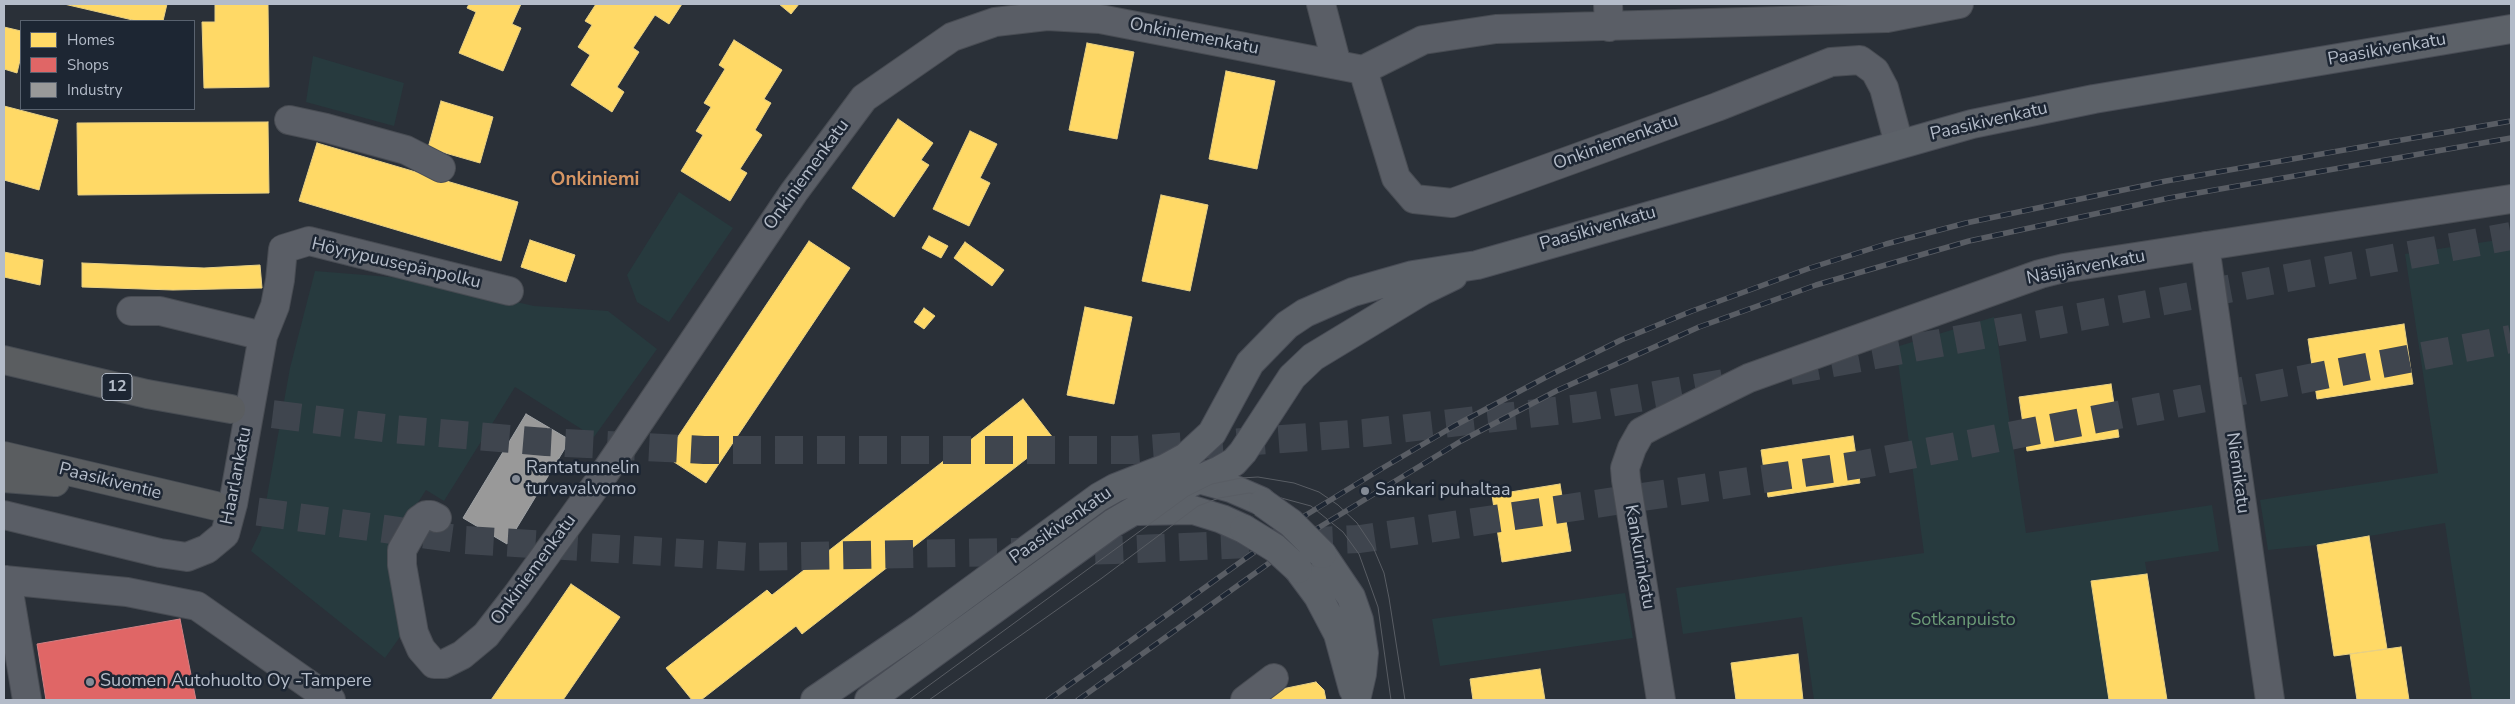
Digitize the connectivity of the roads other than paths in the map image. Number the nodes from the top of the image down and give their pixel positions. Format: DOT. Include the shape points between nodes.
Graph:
graph roads {
  1 [pos="1320,4"];
  2 [pos="1960,4"];
  3 [pos="1040,10"];
  4 [pos="1605,19"];
  5 [pos="2511,29"];
  6 [pos="1350,67"];
  7 [pos="288,120"];
  8 [pos="1899,144"];
  9 [pos="441,168"];
  10 [pos="2511,199"];
  11 [pos="2205,246"];
  12 [pos="283,249"];
  13 [pos="1477,265"];
  14 [pos="509,291"];
  15 [pos="131,311"];
  16 [pos="263,336"];
  17 [pos="4,360"];
  18 [pos="231,409"];
  19 [pos="1654,425"];
  20 [pos="1212,433"];
  21 [pos="1243,452"];
  22 [pos="4,456"];
  23 [pos="4,478"];
  24 [pos="1203,479"];
  25 [pos="1134,480"];
  26 [pos="132,488"];
  27 [pos="1262,502"];
  28 [pos="216,506"];
  29 [pos="1132,512"];
  30 [pos="4,515"];
  31 [pos="437,518"];
  32 [pos="1223,519"];
  33 [pos="5,580"];
  34 [pos="1274,678"];
  35 [pos="322,697"];
  36 [pos="28,700"];
  37 [pos="814,700"];
  38 [pos="869,700"];
  39 [pos="1245,700"];
  40 [pos="1356,700"];
  41 [pos="1661,700"];
  42 [pos="2270,700"];
  1 -- 6 [label="street"];
  2 -- 4 [label="street" via="1887,18"];
  3 -- 6 [label="street, Onkiniemenkatu"];
  3 -- 31 [label="street, Onkiniemenkatu" via="952,37 864,98 788,200 602,477 517,595 486,635 462,655 444,664 434,664 420,649 414,633 402,565 402,550 419,520 432,514"];
  4 -- 6 [label="street" via="1496,28 1423,40"];
  5 -- 8 [label="main road, Paasikivenkatu" via="2094,100 1972,124"];
  6 -- 8 [label="street, Onkiniemenkatu" via="1396,178 1414,199 1452,203 1831,62 1860,60 1875,71 1884,88"];
  7 -- 9 [label="street" via="406,150"];
  8 -- 13 [label="main road, Paasikivenkatu"];
  10 -- 11 [label="street, Näsijärvenkatu"];
  11 -- 19 [label="street, Näsijärvenkatu" via="2064,268 2015,282 1749,378"];
  11 -- 42 [label="street, Niemikatu"];
  12 -- 14 [label="street, Höyrypuusepänpolku" via="309,241"];
  12 -- 16 [label="street, Haarlankatu" via="275,306"];
  13 -- 20 [label="main road, Paasikivenkatu" via="1413,275 1353,292 1299,317 1250,363"];
  13 -- 21 [label="main road, Paasikivenkatu" via="1422,291 1313,357 1292,377"];
  15 -- 16 [label="street" via="160,311"];
  16 -- 30 [label="street, Haarlankatu" via="227,527 225,534 207,549 187,557 160,553"];
  17 -- 18 [label="highway, 12" via="147,394"];
  19 -- 41 [label="street, Kankurinkatu" via="1641,432 1625,468"];
  20 -- 24 [label="main road"];
  20 -- 25 [label="main road, Paasikivenkatu" via="1186,458"];
  21 -- 24 [label="main road, Paasikivenkatu" via="1227,466"];
  21 -- 27 [label="main road" via="1245,477"];
  22 -- 26 [label="highway, Paasikiventie"];
  23 -- 26 [label="highway"];
  24 -- 25 [label="main road" via="1181,476"];
  24 -- 27 [label="main road"];
  24 -- 29 [label="main road, Paasikivenkatu" via="1170,491"];
  24 -- 32 [label="main road"];
  25 -- 37 [label="main road, Paasikivenkatu" via="1099,497 919,629"];
  26 -- 28 [label="highway, Paasikiventie"];
  27 -- 40 [label="main road, bridge" via="1291,523 1322,554 1351,597 1359,620 1364,653"];
  29 -- 32 [label="main road" via="1192,510"];
  29 -- 38 [label="main road, Paasikivenkatu" via="1098,533"];
  32 -- 40 [label="main road, bridge" via="1275,548 1298,569 1318,596 1338,634"];
  33 -- 35 [label="street" via="127,592 197,606"];
  33 -- 36 [label="street"];
  34 -- 39 [label="street"];
}
